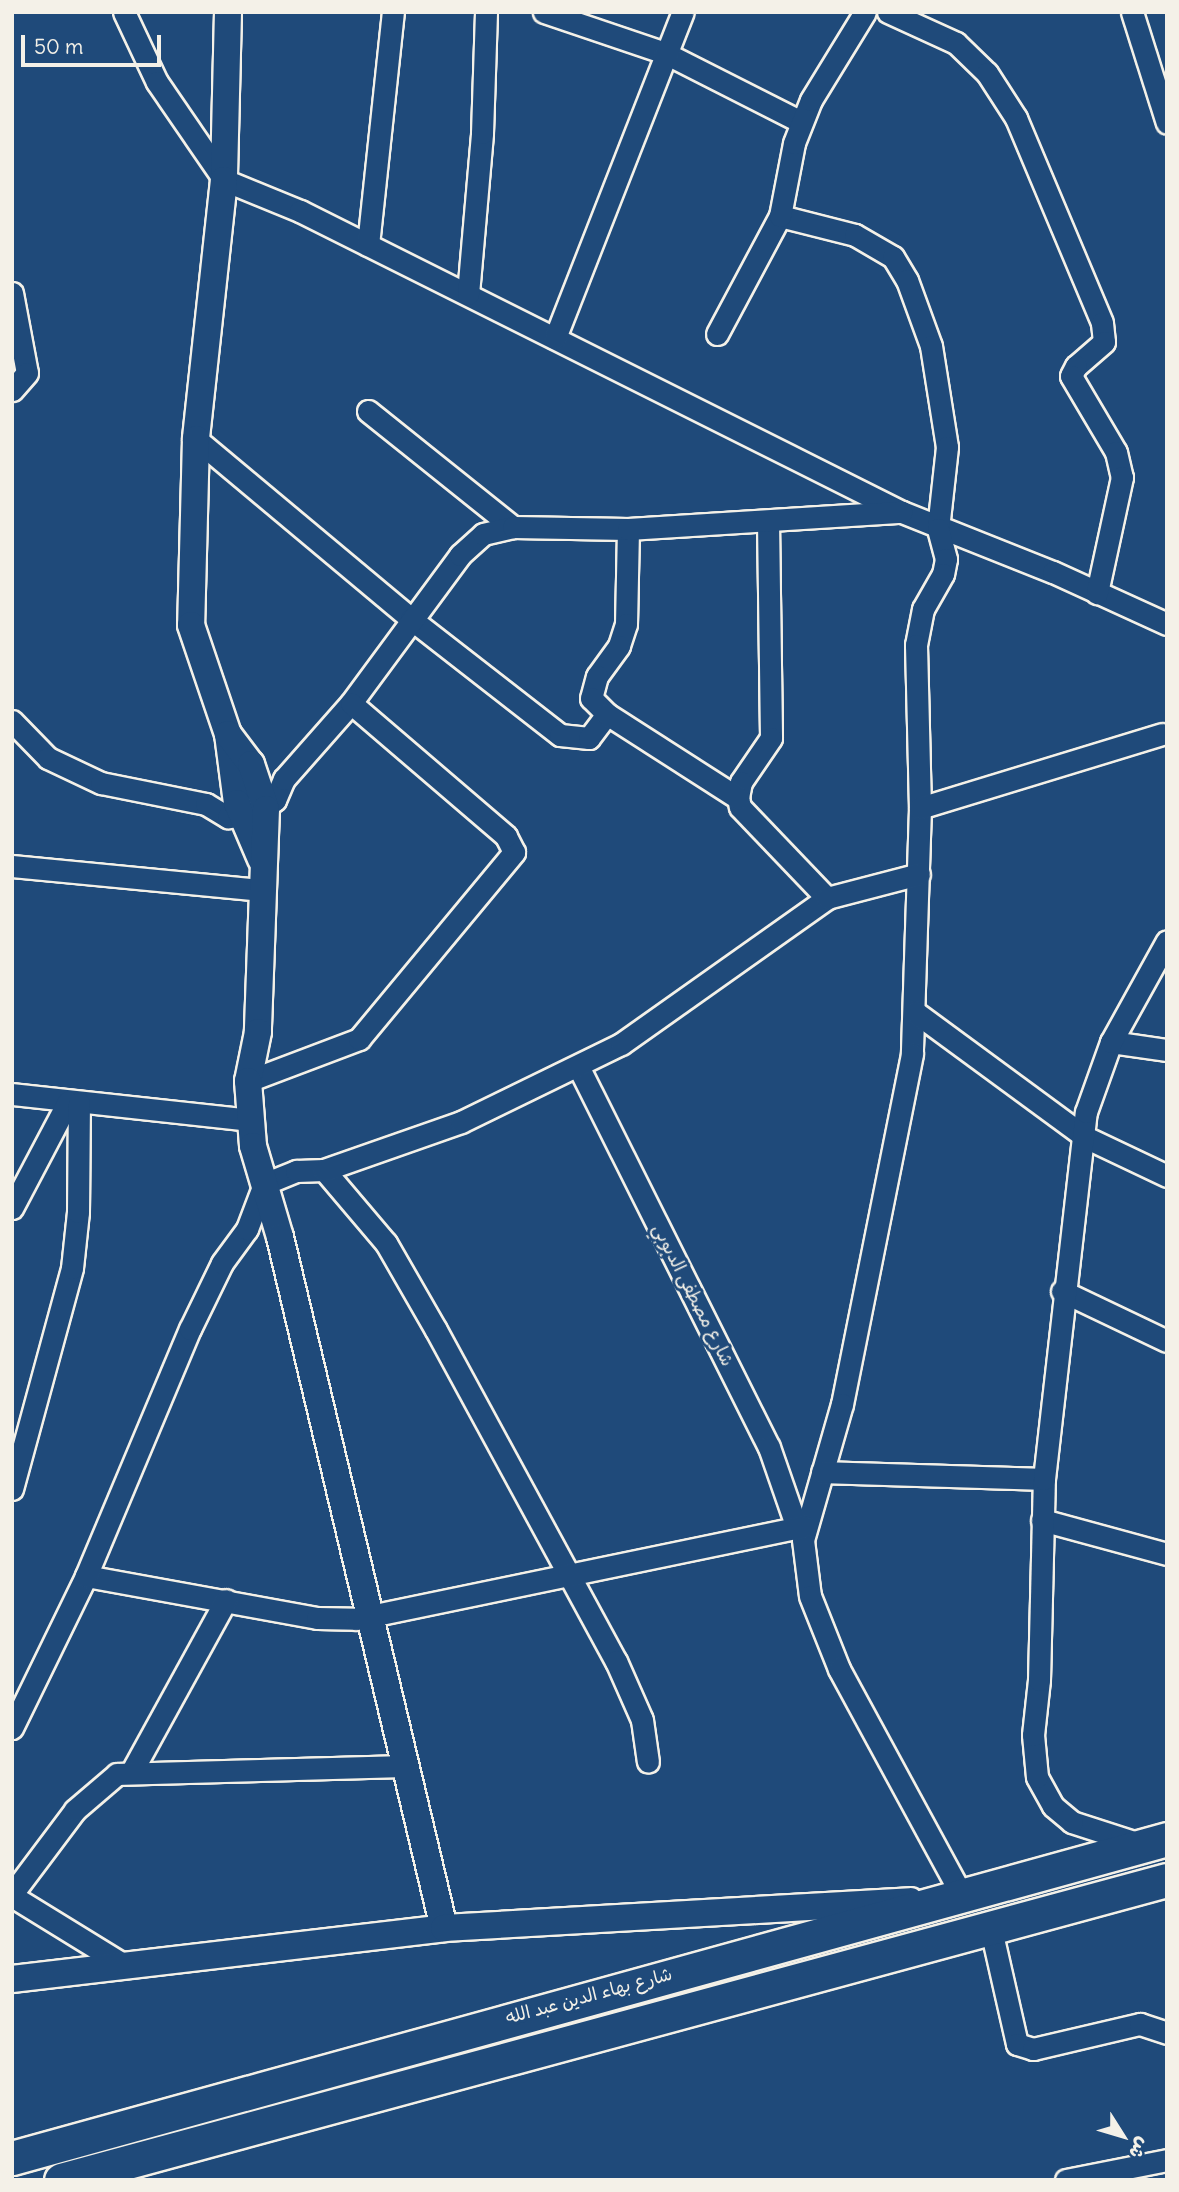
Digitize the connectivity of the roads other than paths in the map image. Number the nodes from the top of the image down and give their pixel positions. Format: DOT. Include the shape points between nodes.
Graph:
graph roads {
  1 [pos="124,12"];
  2 [pos="228,12"];
  3 [pos="393,12"];
  4 [pos="486,12"];
  5 [pos="544,12"];
  6 [pos="683,12"];
  7 [pos="865,12"];
  8 [pos="888,12"];
  9 [pos="1132,12"];
  10 [pos="665,53"];
  11 [pos="801,122"];
  12 [pos="1167,123"];
  13 [pos="224,180"];
  14 [pos="779,216"];
  15 [pos="368,245"];
  16 [pos="12,293"];
  17 [pos="468,294"];
  18 [pos="717,334"];
  19 [pos="555,338"];
  20 [pos="12,390"];
  21 [pos="368,411"];
  22 [pos="196,439"];
  23 [pos="901,512"];
  24 [pos="768,521"];
  25 [pos="513,527"];
  26 [pos="938,528"];
  27 [pos="628,529"];
  28 [pos="1097,593"];
  29 [pos="411,619"];
  30 [pos="1167,624"];
  31 [pos="351,703"];
  32 [pos="607,714"];
  33 [pos="12,721"];
  34 [pos="228,734"];
  35 [pos="1162,734"];
  36 [pos="271,780"];
  37 [pos="233,787"];
  38 [pos="738,798"];
  39 [pos="206,804"];
  40 [pos="920,808"];
  41 [pos="254,813"];
  42 [pos="12,866"];
  43 [pos="919,874"];
  44 [pos="260,890"];
  45 [pos="827,898"];
  46 [pos="1167,942"];
  47 [pos="915,1012"];
  48 [pos="1111,1042"];
  49 [pos="1167,1050"];
  50 [pos="578,1066"];
  51 [pos="248,1082"];
  52 [pos="12,1094"];
  53 [pos="74,1103"];
  54 [pos="250,1119"];
  55 [pos="1084,1137"];
  56 [pos="324,1170"];
  57 [pos="1167,1176"];
  58 [pos="264,1184"];
  59 [pos="12,1208"];
  60 [pos="1062,1292"];
  61 [pos="1167,1341"];
  62 [pos="822,1472"];
  63 [pos="1044,1479"];
  64 [pos="12,1489"];
  65 [pos="1042,1520"];
  66 [pos="801,1527"];
  67 [pos="1167,1554"];
  68 [pos="567,1574"];
  69 [pos="86,1576"];
  70 [pos="226,1600"];
  71 [pos="368,1616"];
  72 [pos="12,1728"];
  73 [pos="648,1762"];
  74 [pos="403,1766"];
  75 [pos="132,1771"];
  76 [pos="1155,1842"];
  77 [pos="1167,1880"];
  78 [pos="12,1895"];
  79 [pos="956,1898"];
  80 [pos="990,1926"];
  81 [pos="444,1927"];
  82 [pos="126,1966"];
  83 [pos="12,1979"];
  84 [pos="1167,2033"];
  85 [pos="12,2158"];
  86 [pos="1167,2160"];
  87 [pos="61,2180"];
  88 [pos="1066,2180"];
  1 -- 13 [label="street" via="157,82"];
  2 -- 13 [label="street"];
  3 -- 15 [label="street"];
  4 -- 17 [label="street" via="482,133"];
  5 -- 10 [label="street"];
  6 -- 10 [label="street"];
  7 -- 11 [label="street"];
  8 -- 28 [label="street" via="956,43 987,73 1016,118 1102,323 1104,342 1071,376 1116,452 1122,477"];
  9 -- 12 [label="street"];
  10 -- 11 [label="street"];
  10 -- 19 [label="street"];
  11 -- 14 [label="street"];
  13 -- 15 [label="street"];
  13 -- 22 [label="street"];
  14 -- 18 [label="street"];
  14 -- 26 [label="street" via="869,240 901,268 930,346 945,437"];
  15 -- 17 [label="street"];
  16 -- 20 [label="street" via="27,373"];
  17 -- 19 [label="street"];
  19 -- 23 [label="street"];
  21 -- 25 [label="street"];
  22 -- 29 [label="street"];
  22 -- 34 [label="street" via="191,625"];
  23 -- 24 [label="street"];
  23 -- 26 [label="street"];
  24 -- 27 [label="street"];
  24 -- 38 [label="street" via="771,738 741,782"];
  25 -- 27 [label="street"];
  25 -- 29 [label="street" via="490,532 472,543"];
  26 -- 28 [label="street"];
  26 -- 40 [label="street" via="945,567 923,609 916,645"];
  27 -- 32 [label="street" via="623,637 591,690 595,705"];
  28 -- 30 [label="street"];
  29 -- 31 [label="street"];
  29 -- 32 [label="street" via="560,734 589,738"];
  31 -- 36 [label="street"];
  31 -- 51 [label="street" via="506,836 514,852 359,1039"];
  32 -- 38 [label="street"];
  33 -- 39 [label="street" via="48,758 67,770 101,783"];
  34 -- 36 [label="street"];
  34 -- 37 [label="street"];
  35 -- 40 [label="street"];
  36 -- 37 [label="street"];
  36 -- 41 [label="street"];
  37 -- 39 [label="street"];
  37 -- 41 [label="street"];
  38 -- 45 [label="street" via="740,807"];
  39 -- 41 [label="street" via="228,817"];
  40 -- 43 [label="street"];
  41 -- 44 [label="street"];
  42 -- 44 [label="street"];
  43 -- 45 [label="street"];
  43 -- 47 [label="street"];
  44 -- 51 [label="street" via="258,1032"];
  45 -- 50 [label="street" via="721,972 710,985 621,1044"];
  46 -- 48 [label="street"];
  47 -- 55 [label="street"];
  47 -- 62 [label="street" via="897,1147 842,1404"];
  48 -- 49 [label="street"];
  48 -- 55 [label="street" via="1086,1112"];
  50 -- 56 [label="street" via="461,1122"];
  50 -- 66 [label="street, شارع مصطفى الدبوبي" via="769,1447"];
  51 -- 54 [label="street"];
  52 -- 53 [label="street"];
  53 -- 54 [label="street"];
  53 -- 59 [label="street"];
  53 -- 64 [label="street" via="78,1212 72,1268"];
  54 -- 58 [label="street"];
  55 -- 57 [label="street"];
  55 -- 60 [label="street"];
  56 -- 58 [label="street" via="296,1171"];
  56 -- 68 [label="street" via="378,1233 409,1281"];
  58 -- 69 [label="street" via="247,1229 222,1263 190,1329"];
  58 -- 71 [label="street"];
  60 -- 61 [label="street"];
  60 -- 63 [label="street"];
  62 -- 63 [label="street"];
  62 -- 66 [label="street"];
  63 -- 65 [label="street"];
  65 -- 67 [label="street"];
  65 -- 76 [label="street" via="1040,1672 1032,1735 1037,1777 1062,1815"];
  66 -- 68 [label="street"];
  66 -- 79 [label="street" via="810,1596 839,1669"];
  68 -- 71 [label="street"];
  68 -- 73 [label="street" via="631,1692 642,1720"];
  69 -- 70 [label="street"];
  69 -- 72 [label="street"];
  70 -- 71 [label="street" via="317,1618"];
  70 -- 75 [label="street"];
  71 -- 74 [label="street"];
  74 -- 75 [label="street"];
  74 -- 81 [label="street"];
  75 -- 78 [label="street" via="105,1780 91,1792"];
  76 -- 79 [label="main road, شارع بهاء الدين عبد الله"];
  77 -- 80 [label="main road, شارع بهاء الدين عبد الله"];
  78 -- 82 [label="street"];
  79 -- 81 [label="street"];
  79 -- 85 [label="main road, شارع بهاء الدين عبد الله"];
  80 -- 84 [label="street" via="1017,2044 1033,2049 1140,2024"];
  80 -- 87 [label="main road, شارع بهاء الدين عبد الله"];
  81 -- 82 [label="street"];
  82 -- 83 [label="street"];
  86 -- 88 [label="street"];
}
